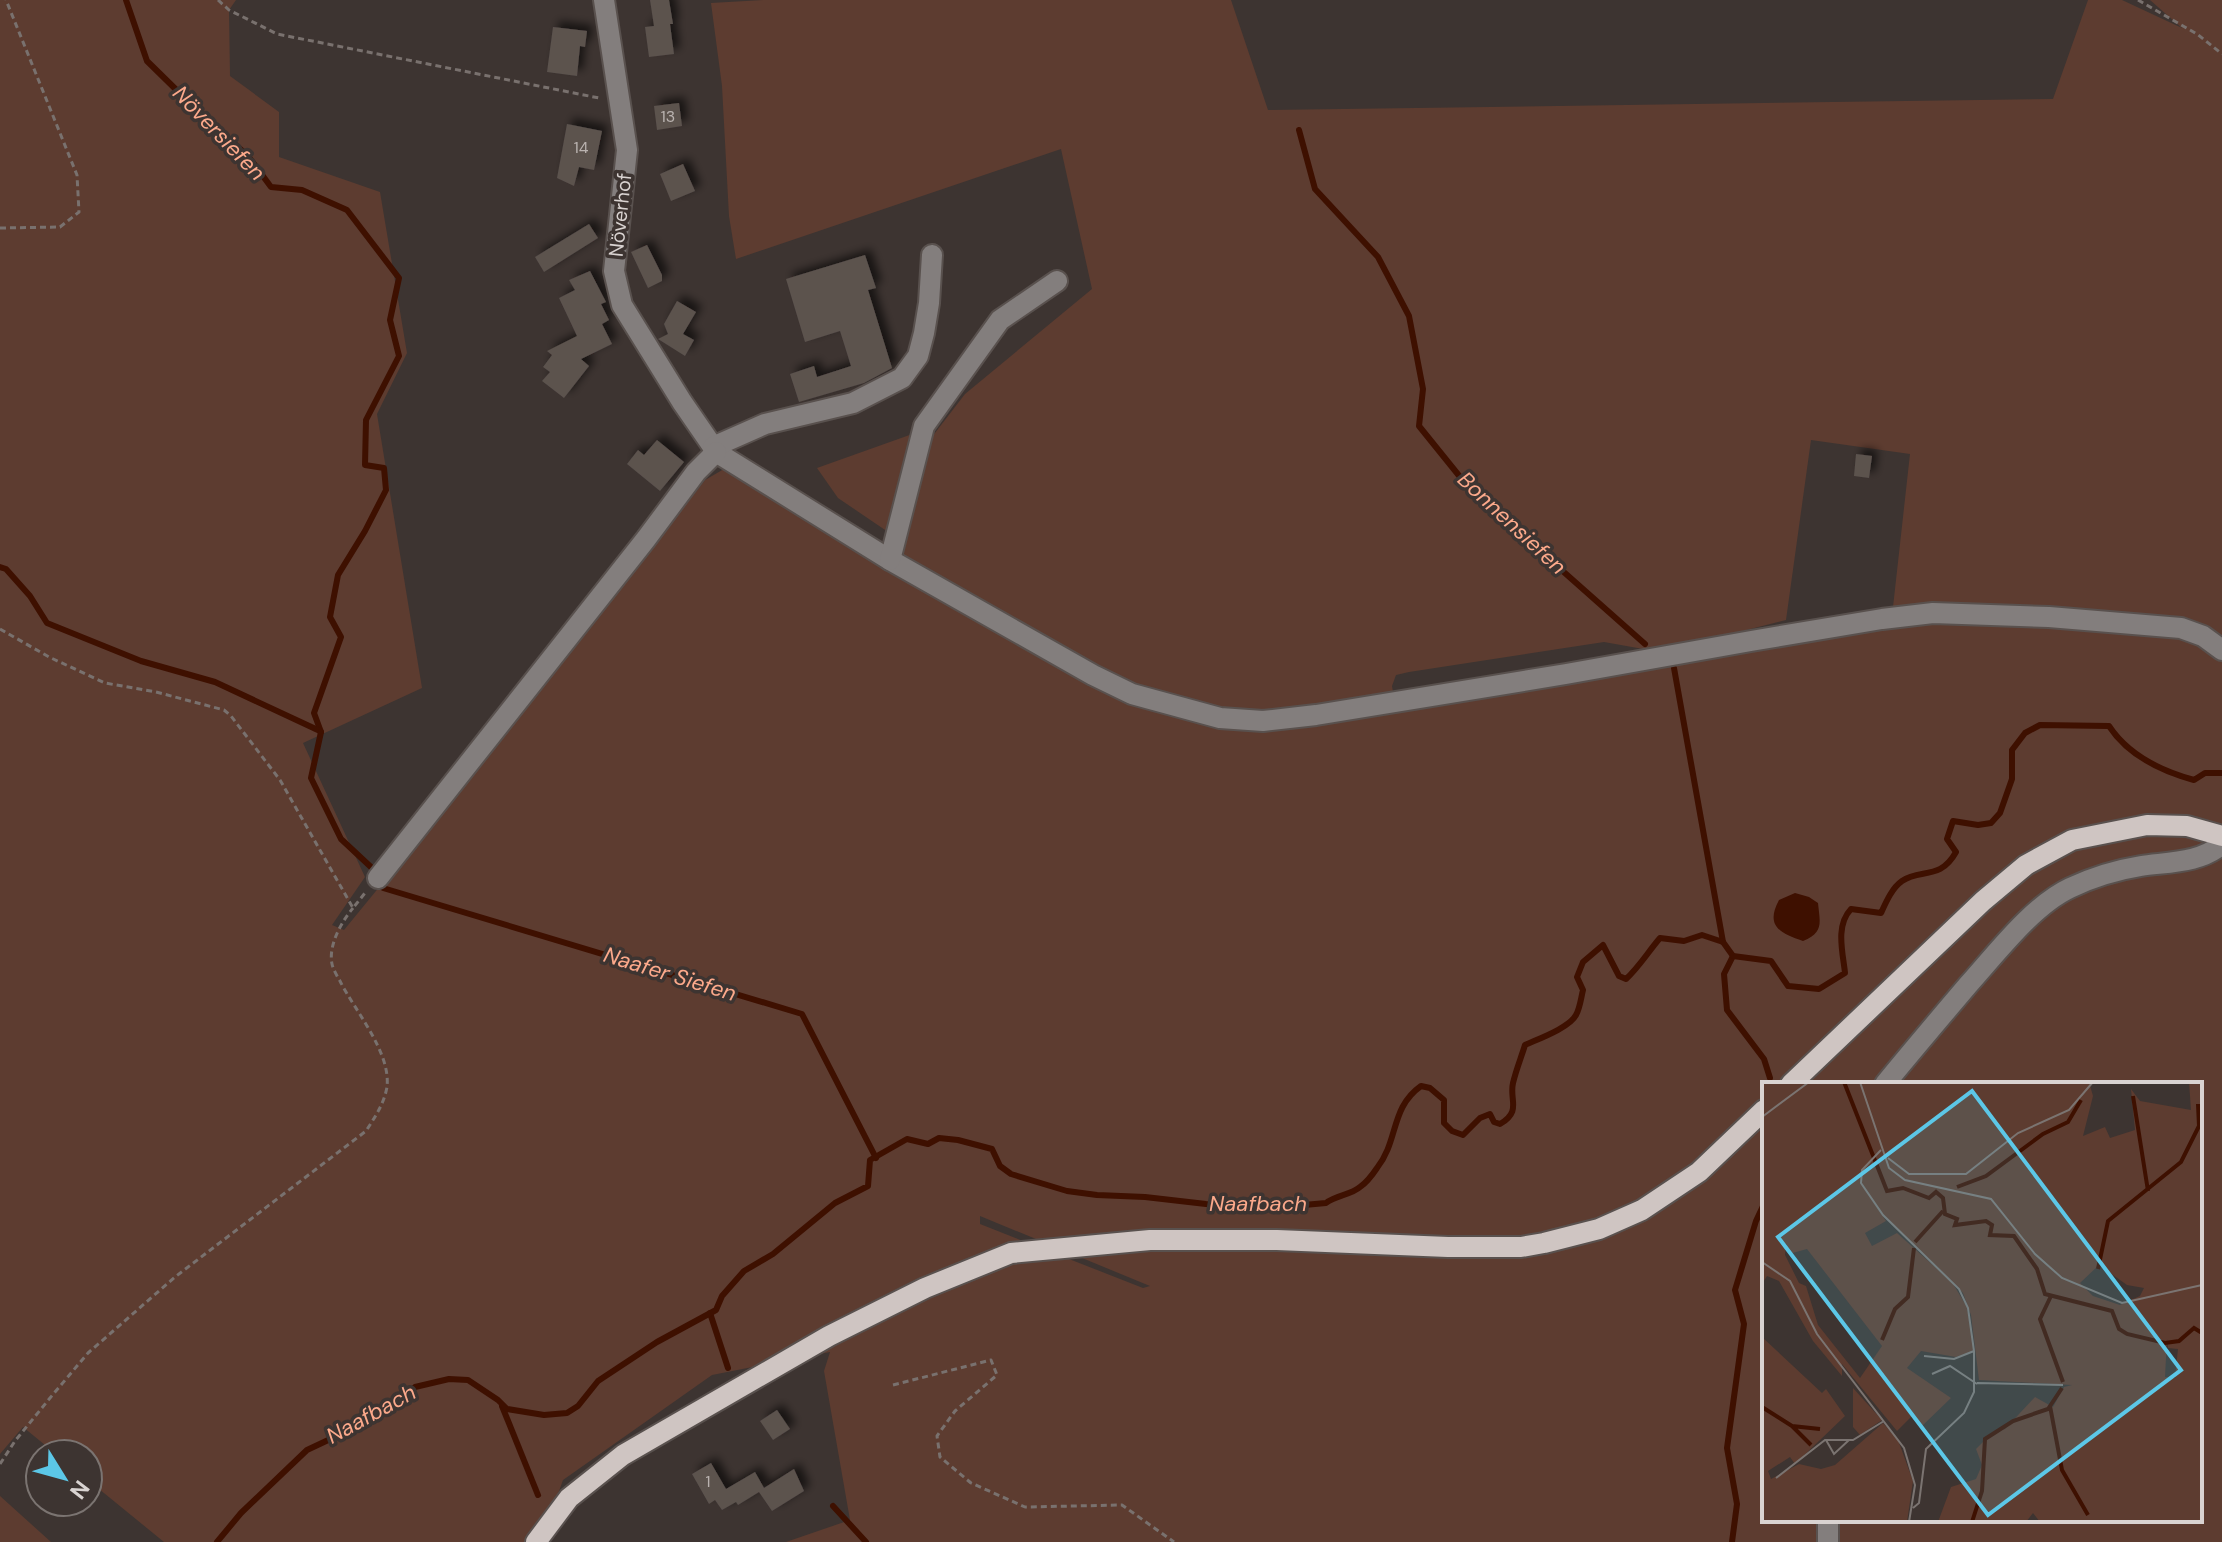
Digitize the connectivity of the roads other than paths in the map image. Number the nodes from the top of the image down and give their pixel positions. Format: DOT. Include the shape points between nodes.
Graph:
graph roads {
  1 [pos="604,0"];
  2 [pos="932,255"];
  3 [pos="1057,281"];
  4 [pos="714,450"];
  5 [pos="890,560"];
  6 [pos="2222,650"];
  7 [pos="2222,836"];
  8 [pos="2222,844"];
  9 [pos="378,878"];
  10 [pos="1793,1082"];
  11 [pos="1887,1082"];
  12 [pos="1762,1112"];
  13 [pos="536,1542"];
  1 -- 4 [label="street, Növerhof" via="627,150 614,271 622,305"];
  2 -- 4 [label="street" via="924,333 918,356 902,378 853,403 765,424"];
  3 -- 5 [label="street" via="1000,320 924,426"];
  4 -- 5 [label="street"];
  4 -- 9 [label="street"];
  5 -- 6 [label="street" via="1132,694 1220,718 1263,721 1933,613 2181,628"];
  7 -- 10 [label="main road" via="2187,826 2147,825 2072,840 2026,865"];
  8 -- 11 [label="street" via="2211,854 2100,875 2067,889 2003,944"];
  12 -- 13 [label="main road" via="1699,1172 1642,1210 1599,1229 1544,1243 1448,1247 1150,1240 1011,1253 829,1336 623,1455 569,1498"];
}
